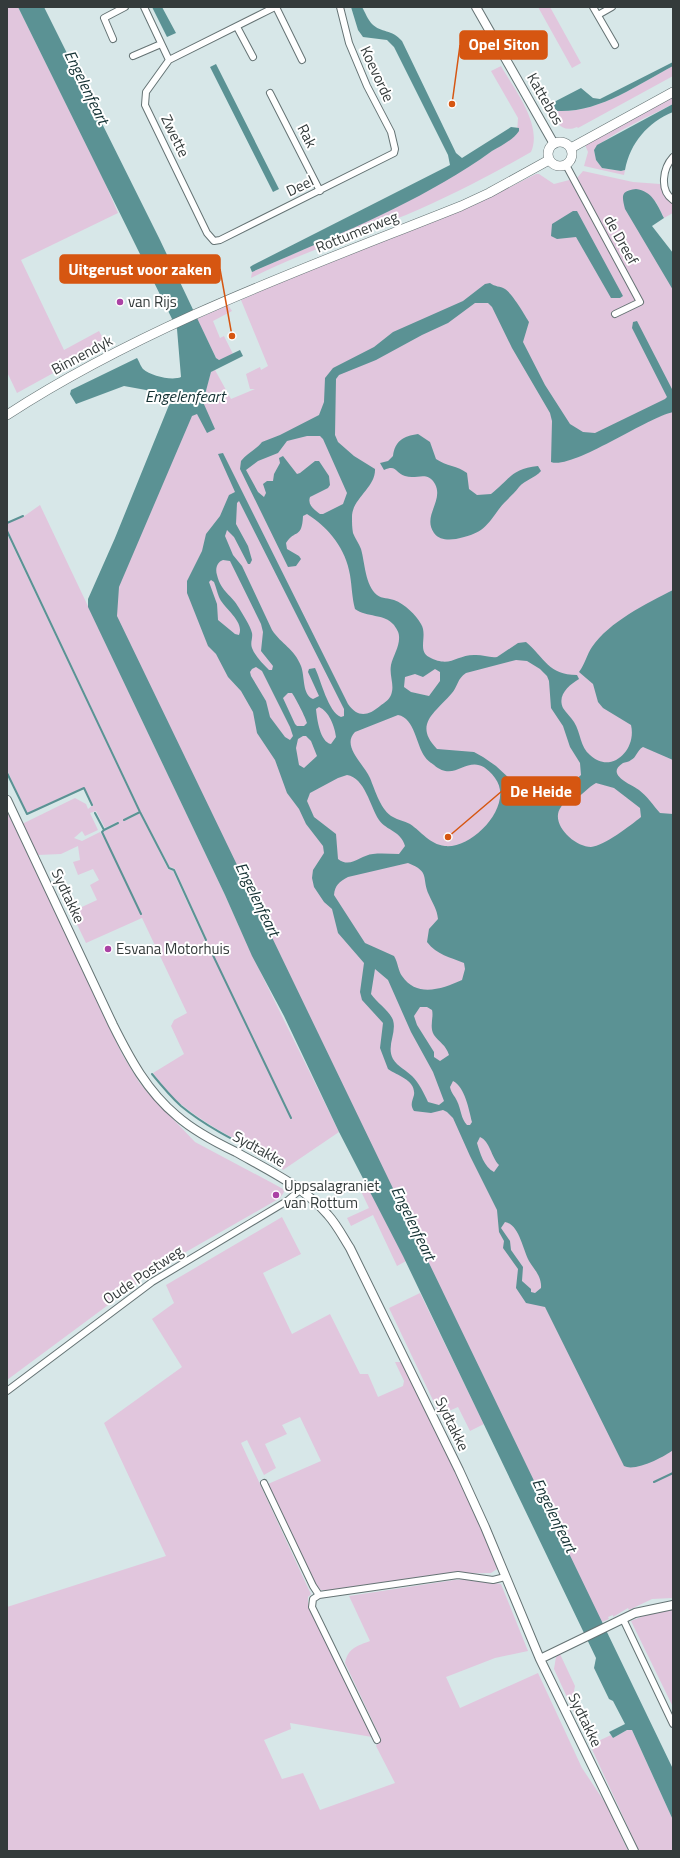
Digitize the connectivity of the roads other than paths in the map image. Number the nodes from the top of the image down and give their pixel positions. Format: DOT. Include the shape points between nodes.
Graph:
graph roads {
  1 [pos="125,7"];
  2 [pos="144,7"];
  3 [pos="276,7"];
  4 [pos="340,7"];
  5 [pos="476,7"];
  6 [pos="593,7"];
  7 [pos="612,7"];
  8 [pos="598,15"];
  9 [pos="238,27"];
  10 [pos="113,39"];
  11 [pos="161,44"];
  12 [pos="615,45"];
  13 [pos="133,56"];
  14 [pos="253,57"];
  15 [pos="169,60"];
  16 [pos="302,60"];
  17 [pos="673,92"];
  18 [pos="270,93"];
  19 [pos="554,144"];
  20 [pos="571,148"];
  21 [pos="396,150"];
  22 [pos="673,157"];
  23 [pos="549,160"];
  24 [pos="566,165"];
  25 [pos="320,191"];
  26 [pos="673,200"];
  27 [pos="214,241"];
  28 [pos="615,314"];
  29 [pos="174,324"];
  30 [pos="7,415"];
  31 [pos="7,800"];
  32 [pos="300,1190"];
  33 [pos="7,1391"];
  34 [pos="264,1483"];
  35 [pos="505,1577"];
  36 [pos="319,1595"];
  37 [pos="673,1605"];
  38 [pos="623,1619"];
  39 [pos="540,1659"];
  40 [pos="673,1724"];
  41 [pos="378,1740"];
  42 [pos="634,1851"];
  1 -- 10 [label="street" via="104,18"];
  2 -- 11 [label="street"];
  3 -- 9 [label="street"];
  3 -- 16 [label="street"];
  4 -- 21 [label="street, Koevorde" via="349,43 367,86 391,132"];
  5 -- 19 [label="street, Kattebos"];
  6 -- 8 [label="street"];
  7 -- 8 [label="street"];
  8 -- 12 [label="street"];
  9 -- 14 [label="street"];
  9 -- 15 [label="street"];
  11 -- 13 [label="street"];
  11 -- 15 [label="street"];
  15 -- 27 [label="street, Zwette" via="146,92 145,104 207,233"];
  17 -- 20 [label="main road"];
  18 -- 25 [label="street, Rak"];
  19 -- 20 [label="main road" via="563,143"];
  19 -- 23 [label="main road" via="548,151"];
  20 -- 24 [label="main road" via="571,159"];
  21 -- 25 [label="street, Deel"];
  22 -- 26 [label="street" via="666,166 664,180 666,191"];
  23 -- 24 [label="main road" via="558,166"];
  23 -- 29 [label="main road, Rottumerweg" via="460,206 256,287"];
  24 -- 28 [label="street, de Dreef" via="640,302"];
  25 -- 27 [label="street, Deel"];
  29 -- 30 [label="main road, Binnendyk" via="79,371"];
  31 -- 32 [label="street, Sydtakke" via="129,1058 142,1078 160,1101 195,1130 277,1174"];
  32 -- 33 [label="street, Oude Postweg" via="287,1201 152,1282"];
  32 -- 35 [label="street, Sydtakke" via="329,1216 355,1257 459,1470"];
  34 -- 36 [label="street"];
  35 -- 36 [label="street" via="493,1580 458,1575"];
  35 -- 39 [label="street, Sydtakke"];
  36 -- 41 [label="street" via="313,1599 312,1607"];
  37 -- 38 [label="street" via="640,1611"];
  38 -- 39 [label="street"];
  38 -- 40 [label="street"];
  39 -- 42 [label="street, Sydtakke"];
}
